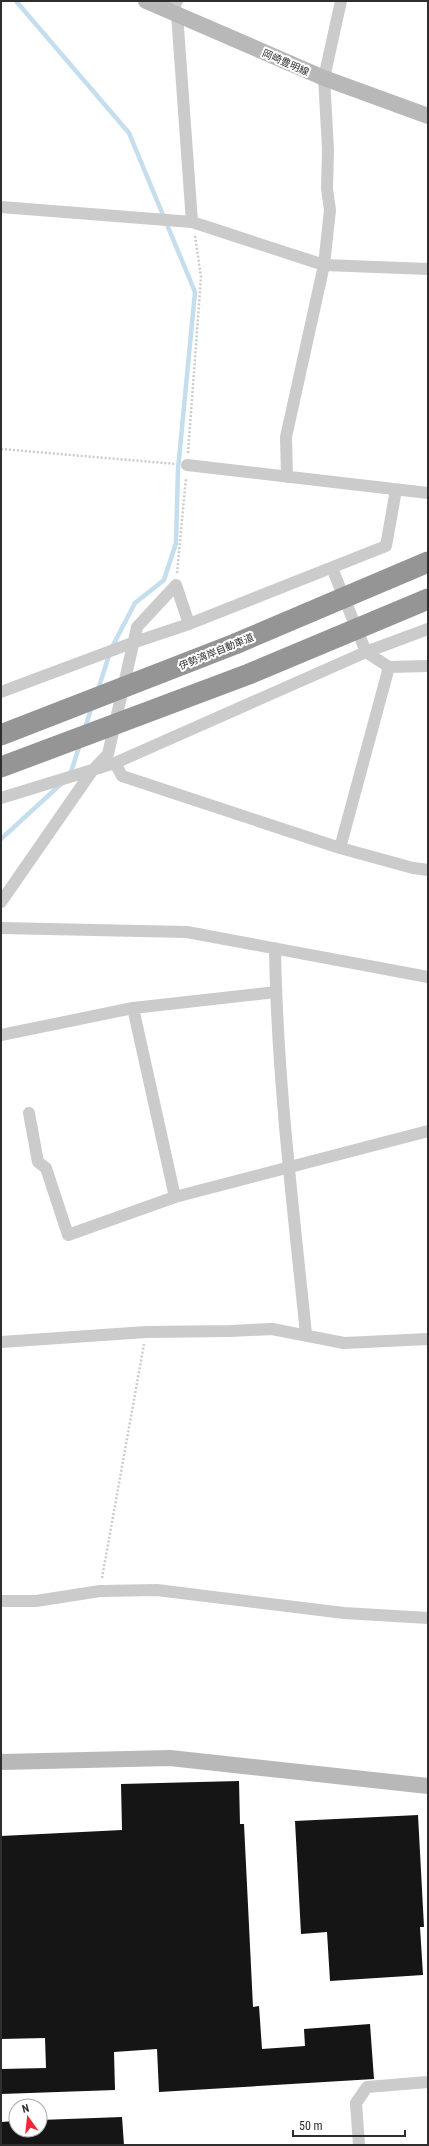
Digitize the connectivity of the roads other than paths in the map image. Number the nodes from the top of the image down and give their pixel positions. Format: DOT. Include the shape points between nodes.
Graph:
graph roads {
  1 [pos="146,1"];
  2 [pos="341,1"];
  3 [pos="176,9"];
  4 [pos="324,78"];
  5 [pos="428,116"];
  6 [pos="1,208"];
  7 [pos="192,222"];
  8 [pos="324,266"];
  9 [pos="428,269"];
  10 [pos="187,465"];
  11 [pos="288,477"];
  12 [pos="396,490"];
  13 [pos="428,494"];
  14 [pos="428,562"];
  15 [pos="332,568"];
  16 [pos="428,598"];
  17 [pos="189,624"];
  18 [pos="428,629"];
  19 [pos="132,643"];
  20 [pos="366,652"];
  21 [pos="428,666"];
  22 [pos="389,667"];
  23 [pos="1,692"];
  24 [pos="1,735"];
  25 [pos="115,763"];
  26 [pos="1,767"];
  27 [pos="92,771"];
  28 [pos="1,798"];
  29 [pos="340,848"];
  30 [pos="428,870"];
  31 [pos="1,902"];
  32 [pos="1,928"];
  33 [pos="275,948"];
  34 [pos="428,977"];
  35 [pos="276,992"];
  36 [pos="133,1008"];
  37 [pos="1,1035"];
  38 [pos="29,1113"];
  39 [pos="428,1131"];
  40 [pos="290,1166"];
  41 [pos="175,1197"];
  42 [pos="306,1334"];
  43 [pos="428,1339"];
  44 [pos="1,1342"];
  45 [pos="1,1601"];
  46 [pos="428,1618"];
  47 [pos="1,1762"];
  48 [pos="428,1786"];
  49 [pos="428,2082"];
  50 [pos="359,2145"];
  1 -- 3 [label="street, 岡崎豊明線"];
  2 -- 4 [label="street"];
  3 -- 4 [label="street, 岡崎豊明線"];
  3 -- 7 [label="street"];
  4 -- 5 [label="street, 岡崎豊明線"];
  4 -- 8 [label="street" via="328,149 327,189 330,210"];
  6 -- 7 [label="street"];
  7 -- 8 [label="street"];
  8 -- 9 [label="street"];
  8 -- 11 [label="street" via="286,437"];
  10 -- 11 [label="street"];
  11 -- 12 [label="street"];
  12 -- 13 [label="street"];
  12 -- 15 [label="street" via="386,546"];
  14 -- 24 [label="highway, 伊勢湾岸自動車道, bridge" via="235,644"];
  15 -- 17 [label="street"];
  15 -- 20 [label="street"];
  16 -- 26 [label="highway, bridge" via="249,674"];
  17 -- 19 [label="street"];
  17 -- 19 [label="street" via="176,585 137,627"];
  18 -- 20 [label="street"];
  19 -- 23 [label="street"];
  19 -- 27 [label="street" via="108,754"];
  20 -- 22 [label="street"];
  20 -- 25 [label="street"];
  21 -- 22 [label="street"];
  22 -- 29 [label="street"];
  25 -- 27 [label="street"];
  25 -- 29 [label="street" via="122,776"];
  27 -- 28 [label="street"];
  27 -- 31 [label="street"];
  29 -- 30 [label="street"];
  32 -- 33 [label="street" via="187,932"];
  33 -- 34 [label="street"];
  33 -- 35 [label="street"];
  35 -- 36 [label="street"];
  35 -- 40 [label="street"];
  36 -- 37 [label="street"];
  36 -- 41 [label="street"];
  38 -- 41 [label="street" via="38,1162 46,1168 68,1235"];
  39 -- 40 [label="street"];
  40 -- 41 [label="street"];
  40 -- 42 [label="street"];
  42 -- 43 [label="street" via="344,1343"];
  42 -- 44 [label="street" via="272,1328 146,1332"];
  45 -- 46 [label="street" via="36,1601 100,1591 157,1590 344,1613"];
  47 -- 48 [label="street" via="170,1758"];
  49 -- 50 [label="street" via="367,2087 356,2103"];
}
